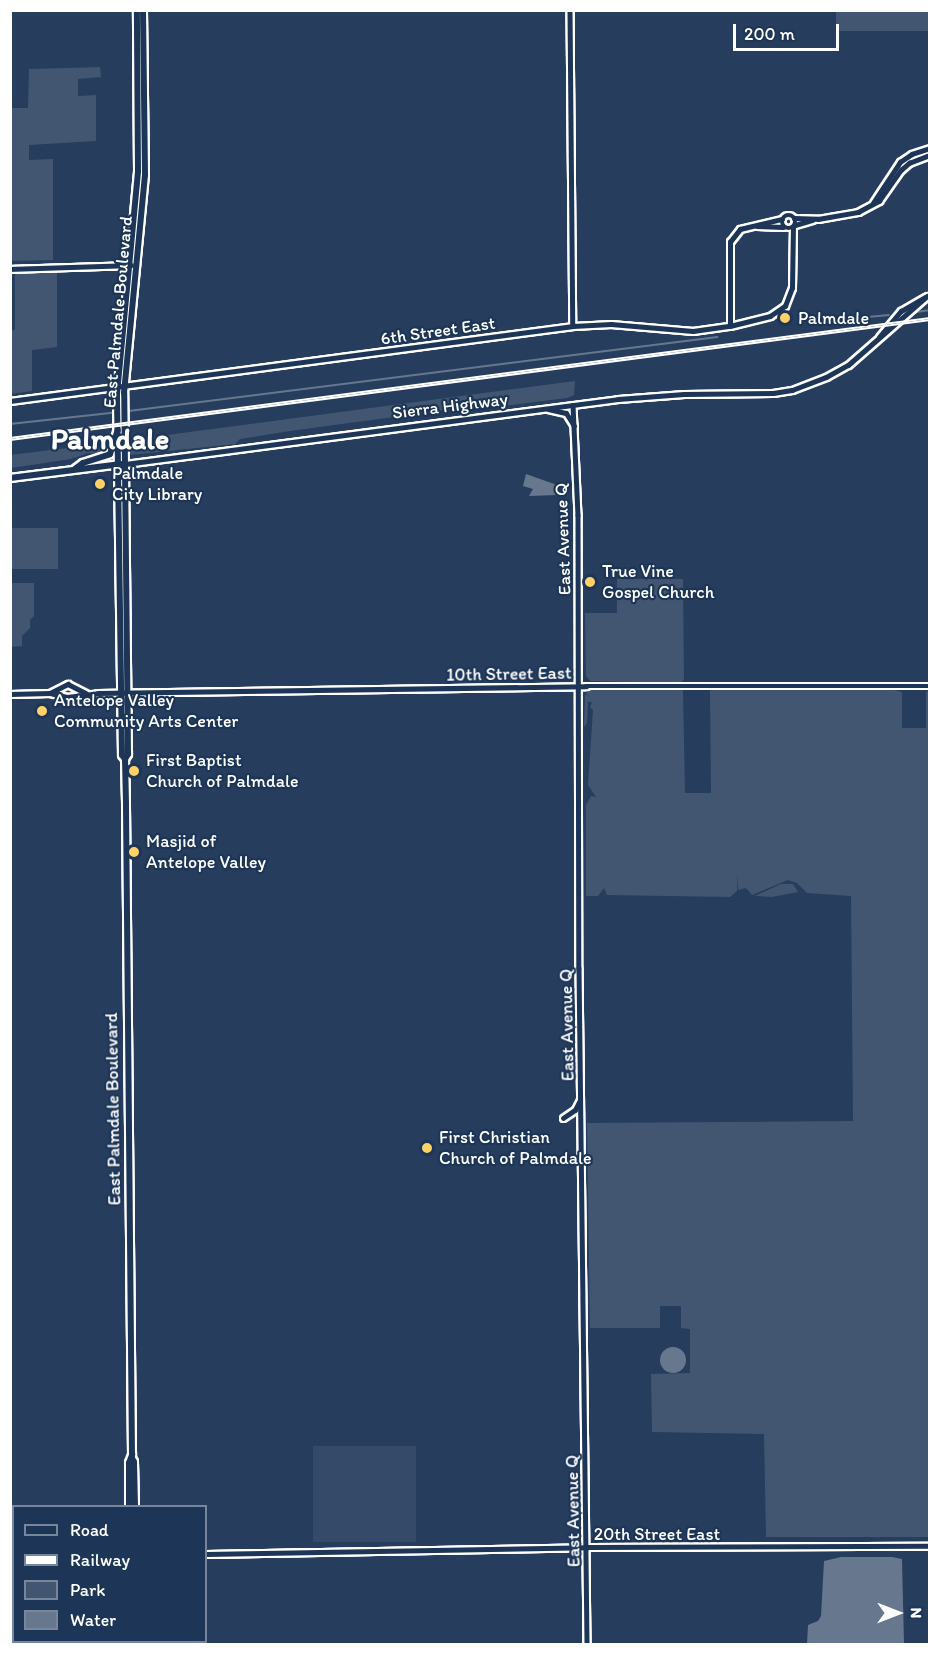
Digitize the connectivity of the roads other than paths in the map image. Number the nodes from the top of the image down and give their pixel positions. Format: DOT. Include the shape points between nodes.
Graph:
graph roads {
  1 [pos="137,10"];
  2 [pos="143,10"];
  3 [pos="570,10"];
  4 [pos="930,148"];
  5 [pos="930,155"];
  6 [pos="873,203"];
  7 [pos="794,218"];
  8 [pos="782,219"];
  9 [pos="818,219"];
  10 [pos="757,226"];
  11 [pos="794,226"];
  12 [pos="783,227"];
  13 [pos="132,265"];
  14 [pos="10,269"];
  15 [pos="928,295"];
  16 [pos="573,326"];
  17 [pos="730,326"];
  18 [pos="121,386"];
  19 [pos="10,401"];
  20 [pos="573,405"];
  21 [pos="546,408"];
  22 [pos="574,426"];
  23 [pos="118,429"];
  24 [pos="122,464"];
  25 [pos="74,470"];
  26 [pos="10,478"];
  27 [pos="579,686"];
  28 [pos="930,686"];
  29 [pos="61,688"];
  30 [pos="74,689"];
  31 [pos="50,693"];
  32 [pos="124,693"];
  33 [pos="10,694"];
  34 [pos="88,694"];
  35 [pos="62,695"];
  36 [pos="71,696"];
  37 [pos="581,1097"];
  38 [pos="563,1118"];
  39 [pos="132,1458"];
  40 [pos="129,1474"];
  41 [pos="135,1504"];
  42 [pos="129,1505"];
  43 [pos="930,1546"];
  44 [pos="588,1547"];
  45 [pos="207,1554"];
  46 [pos="587,1644"];
  1 -- 13 [label="highway, East Palmdale Boulevard" via="139,161"];
  2 -- 13 [label="highway, East Palmdale Boulevard" via="145,176"];
  3 -- 16 [label="street"];
  4 -- 6 [label="street" via="900,162"];
  5 -- 6 [label="street" via="915,159 901,170"];
  6 -- 9 [label="street" via="852,215"];
  7 -- 8 [label="street" via="788,215"];
  7 -- 9 [label="street"];
  7 -- 11 [label="street, 6th Street East"];
  8 -- 10 [label="street"];
  8 -- 12 [label="street"];
  9 -- 11 [label="street"];
  10 -- 12 [label="street"];
  10 -- 17 [label="street" via="736,231 730,242"];
  11 -- 12 [label="street"];
  11 -- 17 [label="street, 6th Street East" via="792,288 785,306 770,316"];
  13 -- 14 [label="street"];
  13 -- 18 [label="highway, East Palmdale Boulevard"];
  15 -- 20 [label="main road, Sierra Highway" via="848,365 792,390 645,396"];
  16 -- 17 [label="street, 6th Street East" via="611,324 684,331"];
  16 -- 18 [label="street, 6th Street East"];
  18 -- 19 [label="street, 6th Street East"];
  18 -- 23 [label="highway, East Palmdale Boulevard"];
  18 -- 24 [label="highway, East Palmdale Boulevard"];
  20 -- 21 [label="main road, Sierra Highway"];
  20 -- 22 [label="street, East Avenue Q"];
  21 -- 22 [label="main road" via="566,413"];
  21 -- 24 [label="main road, Sierra Highway"];
  22 -- 27 [label="street, East Avenue Q"];
  23 -- 24 [label="highway, East Palmdale Boulevard"];
  23 -- 25 [label="highway" via="110,454"];
  24 -- 25 [label="highway, Sierra Highway"];
  24 -- 32 [label="highway, East Palmdale Boulevard"];
  25 -- 26 [label="highway, Sierra Highway"];
  27 -- 28 [label="street, 10th Street East"];
  27 -- 32 [label="street, 10th Street East"];
  27 -- 37 [label="street, East Avenue Q"];
  29 -- 30 [label="street" via="68,684"];
  29 -- 31 [label="street"];
  29 -- 35 [label="street"];
  30 -- 34 [label="street, 10th Street East"];
  30 -- 36 [label="street"];
  31 -- 33 [label="street"];
  31 -- 35 [label="street"];
  32 -- 34 [label="street, 10th Street East"];
  32 -- 39 [label="highway, East Palmdale Boulevard" via="128,754 125,759"];
  34 -- 36 [label="street, 10th Street East"];
  35 -- 36 [label="street"];
  37 -- 38 [label="street" via="575,1110"];
  37 -- 44 [label="street, East Avenue Q"];
  39 -- 40 [label="highway, East Palmdale Boulevard"];
  39 -- 41 [label="highway, East Palmdale Boulevard"];
  40 -- 41 [label="highway"];
  40 -- 42 [label="highway, East Palmdale Boulevard"];
  43 -- 44 [label="street, 20th Street East"];
  44 -- 45 [label="street, 20th Street East"];
  44 -- 46 [label="street, East Avenue Q"];
}
